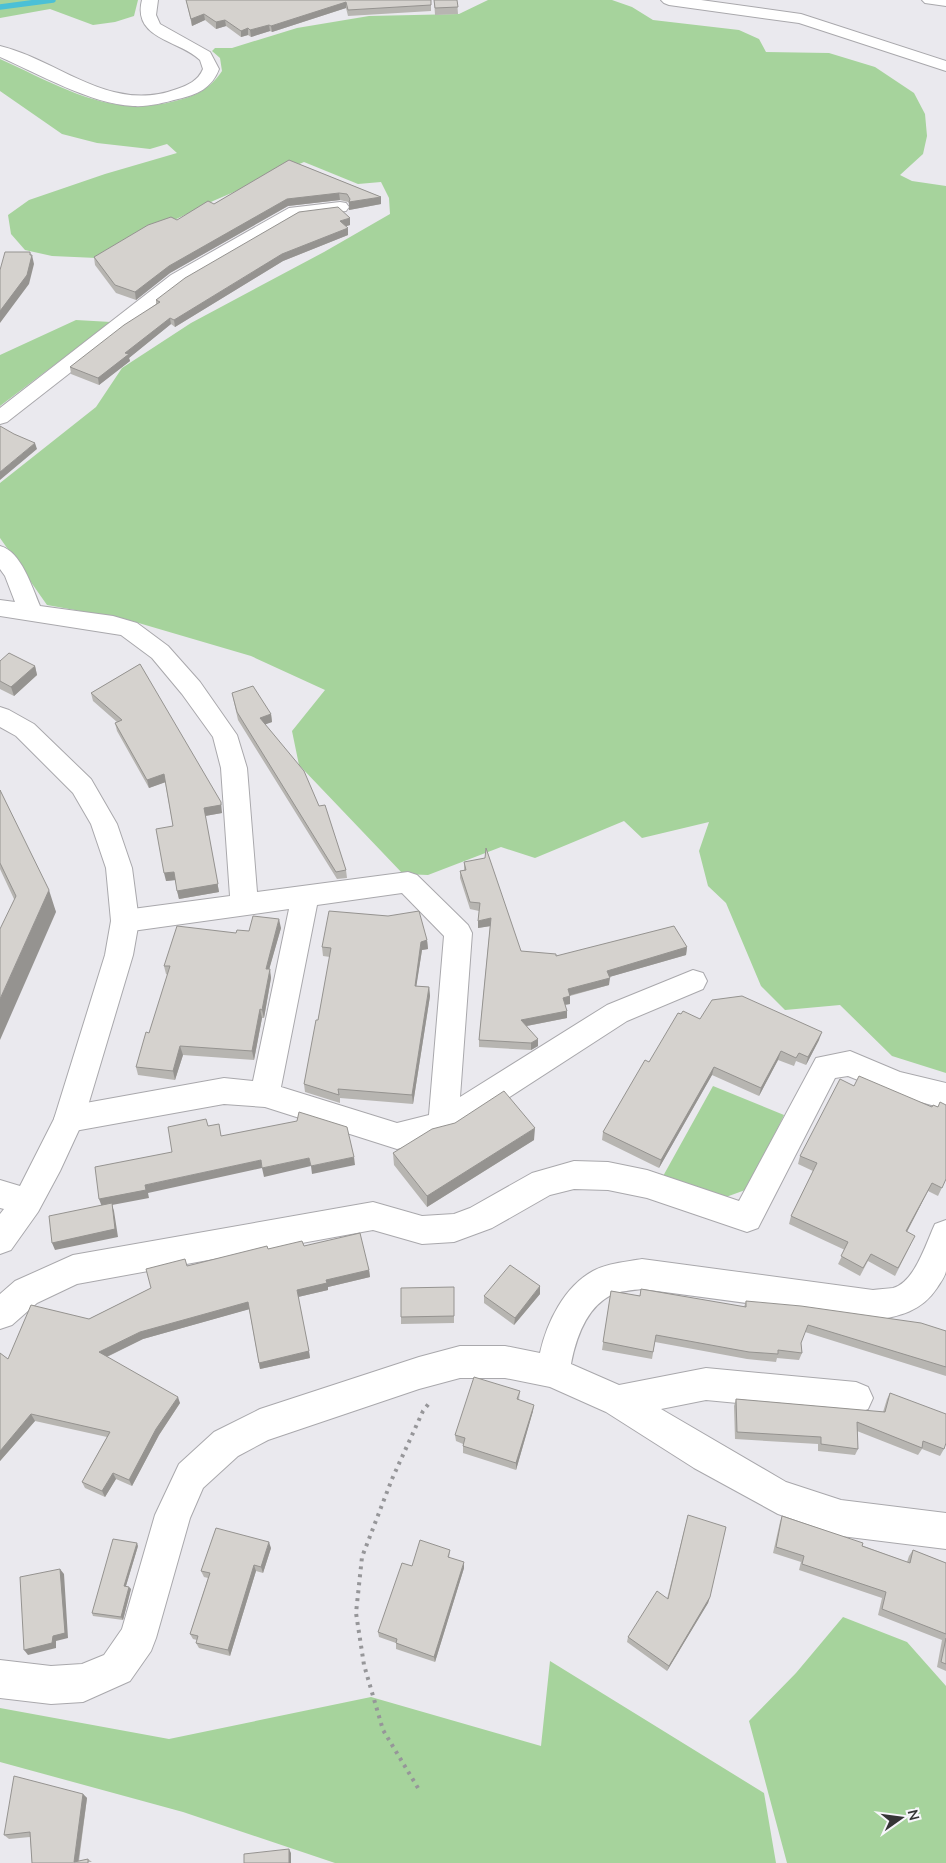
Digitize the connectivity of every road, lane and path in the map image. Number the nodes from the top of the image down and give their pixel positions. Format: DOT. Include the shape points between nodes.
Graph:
graph roads {
  1 [pos="150,0"];
  2 [pos="668,0"];
  3 [pos="930,0"];
  4 [pos="946,1"];
  5 [pos="0,51"];
  6 [pos="946,66"];
  7 [pos="340,207"];
  8 [pos="0,418"];
  9 [pos="0,553"];
  10 [pos="0,608"];
  11 [pos="31,612"];
  12 [pos="0,716"];
  13 [pos="305,896"];
  14 [pos="244,904"];
  15 [pos="125,921"];
  16 [pos="693,981"];
  17 [pos="265,1094"];
  18 [pos="946,1096"];
  19 [pos="69,1120"];
  20 [pos="442,1124"];
  21 [pos="14,1198"];
  22 [pos="946,1234"];
  23 [pos="0,1240"];
  24 [pos="0,1314"];
  25 [pos="460,1362"];
  26 [pos="553,1372"];
  27 [pos="856,1398"];
  28 [pos="618,1401"];
  29 [pos="946,1531"];
  30 [pos="0,1679"];
  31 [pos="418,1788"];
  1 -- 5 [label="street" via="149,21 154,27 204,55 209,62 211,69 207,77 183,94 152,100 116,99"];
  2 -- 6 [label="street" via="801,19"];
  3 -- 4 [label="street"];
  7 -- 8 [label="street" via="295,212 178,278"];
  9 -- 11 [label="street" via="16,575"];
  10 -- 11 [label="street"];
  11 -- 14 [label="street" via="130,629 160,652 226,735 234,768"];
  12 -- 15 [label="street" via="25,730 82,786 104,824 119,868"];
  13 -- 14 [label="street"];
  13 -- 17 [label="street"];
  13 -- 20 [label="street" via="408,882 458,934"];
  14 -- 15 [label="street"];
  15 -- 19 [label="street" via="119,955"];
  16 -- 20 [label="street" via="617,1013"];
  17 -- 19 [label="street" via="224,1091"];
  17 -- 20 [label="street" via="397,1136"];
  18 -- 24 [label="street" via="895,1084 850,1064 826,1067 747,1218 647,1184 608,1176 574,1175 544,1183 481,1218 454,1228 422,1230 373,1216 73,1270 26,1292"];
  19 -- 21 [label="street" via="49,1162"];
  21 -- 23 [label="street"];
  22 -- 26 [label="street" via="926,1278 915,1292 897,1302 873,1305 642,1274 604,1281 580,1300 560,1338"];
  25 -- 26 [label="street" via="504,1362"];
  25 -- 30 [label="street" via="260,1426 226,1444 191,1476 173,1515 138,1638 117,1668 83,1683 51,1685"];
  25 -- 31 [label="path" via="423,1411 392,1479 362,1557 356,1613 364,1665 383,1730"];
  26 -- 28 [label="street"];
  27 -- 28 [label="street" via="706,1384"];
  28 -- 29 [label="street" via="778,1497 841,1518"];
}
